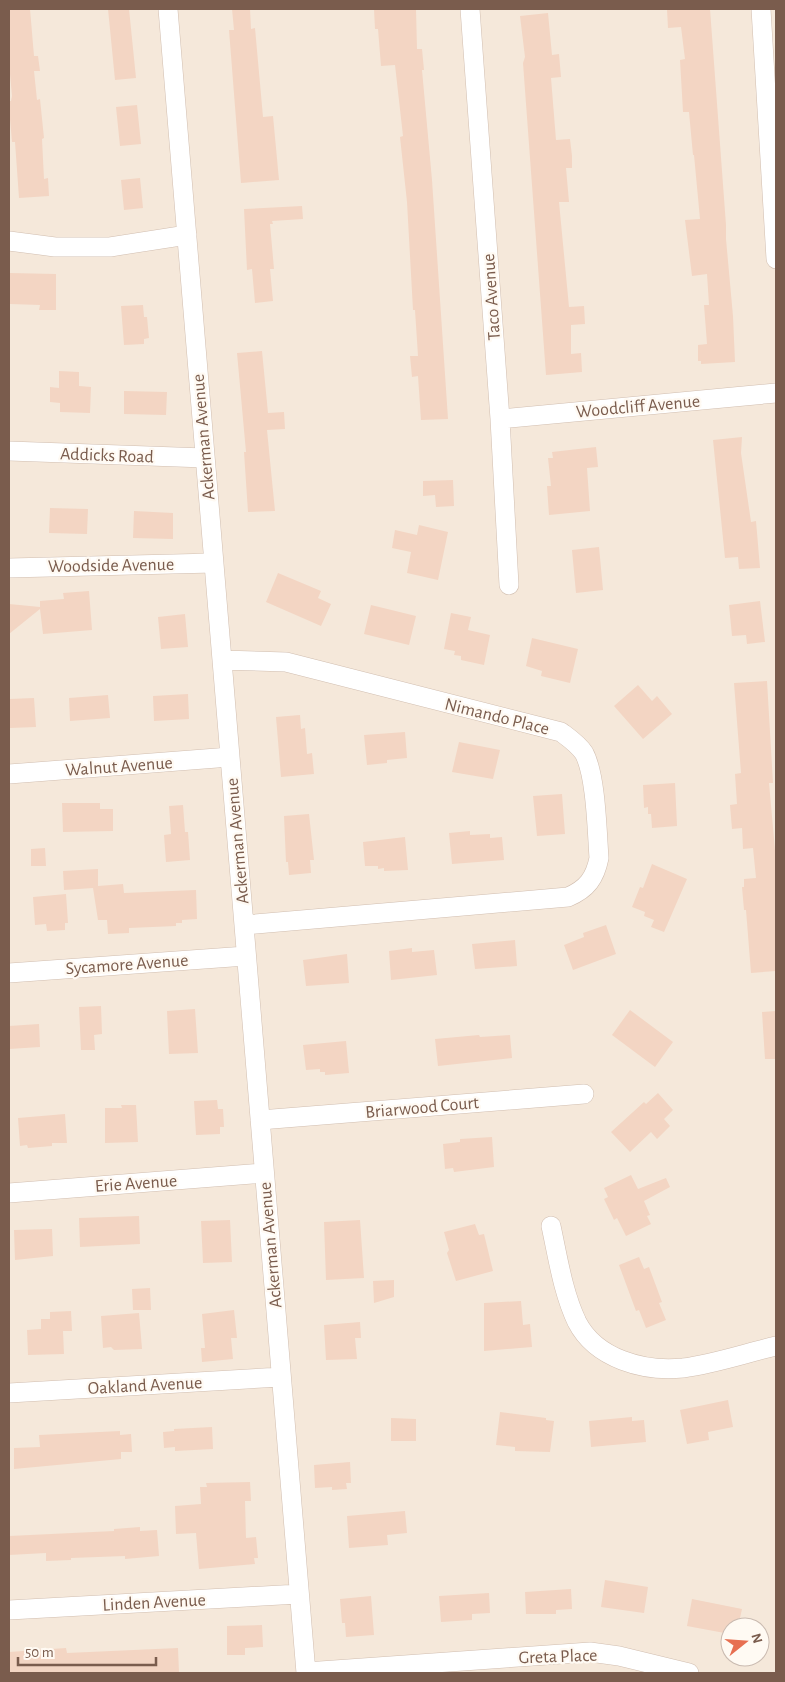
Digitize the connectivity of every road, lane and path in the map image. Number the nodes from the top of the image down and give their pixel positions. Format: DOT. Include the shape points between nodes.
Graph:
graph roads {
  1 [pos="168,9"];
  2 [pos="470,9"];
  3 [pos="761,9"];
  4 [pos="187,235"];
  5 [pos="9,241"];
  6 [pos="776,260"];
  7 [pos="776,393"];
  8 [pos="500,419"];
  9 [pos="9,451"];
  10 [pos="205,458"];
  11 [pos="214,563"];
  12 [pos="9,568"];
  13 [pos="509,585"];
  14 [pos="222,660"];
  15 [pos="230,757"];
  16 [pos="9,774"];
  17 [pos="244,925"];
  18 [pos="246,956"];
  19 [pos="9,973"];
  20 [pos="584,1094"];
  21 [pos="260,1120"];
  22 [pos="264,1173"];
  23 [pos="9,1193"];
  24 [pos="551,1226"];
  25 [pos="776,1346"];
  26 [pos="281,1377"];
  27 [pos="9,1392"];
  28 [pos="299,1594"];
  29 [pos="9,1610"];
  30 [pos="306,1673"];
  31 [pos="689,1673"];
  1 -- 4 [label="street, Ackerman Avenue"];
  2 -- 8 [label="street, Taco Avenue"];
  3 -- 6 [label="street"];
  4 -- 5 [label="street" via="110,247 64,248"];
  4 -- 10 [label="street, Ackerman Avenue"];
  7 -- 8 [label="street, Woodcliff Avenue"];
  8 -- 13 [label="street, Taco Avenue"];
  9 -- 10 [label="street, Addicks Road"];
  10 -- 11 [label="street, Ackerman Avenue"];
  11 -- 12 [label="street, Woodside Avenue"];
  11 -- 14 [label="street, Ackerman Avenue"];
  14 -- 15 [label="street, Ackerman Avenue"];
  14 -- 17 [label="street, Nimando Place" via="286,662 561,732 584,753 590,768 599,858 590,883 568,897"];
  15 -- 16 [label="street, Walnut Avenue"];
  15 -- 17 [label="street, Ackerman Avenue"];
  17 -- 18 [label="street, Ackerman Avenue"];
  18 -- 19 [label="street, Sycamore Avenue"];
  18 -- 21 [label="street, Ackerman Avenue"];
  20 -- 21 [label="street, Briarwood Court"];
  21 -- 22 [label="street, Ackerman Avenue"];
  22 -- 23 [label="street, Erie Avenue"];
  22 -- 26 [label="street, Ackerman Avenue"];
  24 -- 25 [label="street" via="564,1285 577,1322 597,1347 610,1354 635,1364 683,1368"];
  26 -- 27 [label="street, Oakland Avenue"];
  26 -- 28 [label="street, Ackerman Avenue"];
  28 -- 29 [label="street, Linden Avenue"];
  28 -- 30 [label="street, Ackerman Avenue"];
  30 -- 31 [label="street, Greta Place" via="590,1652"];
}
